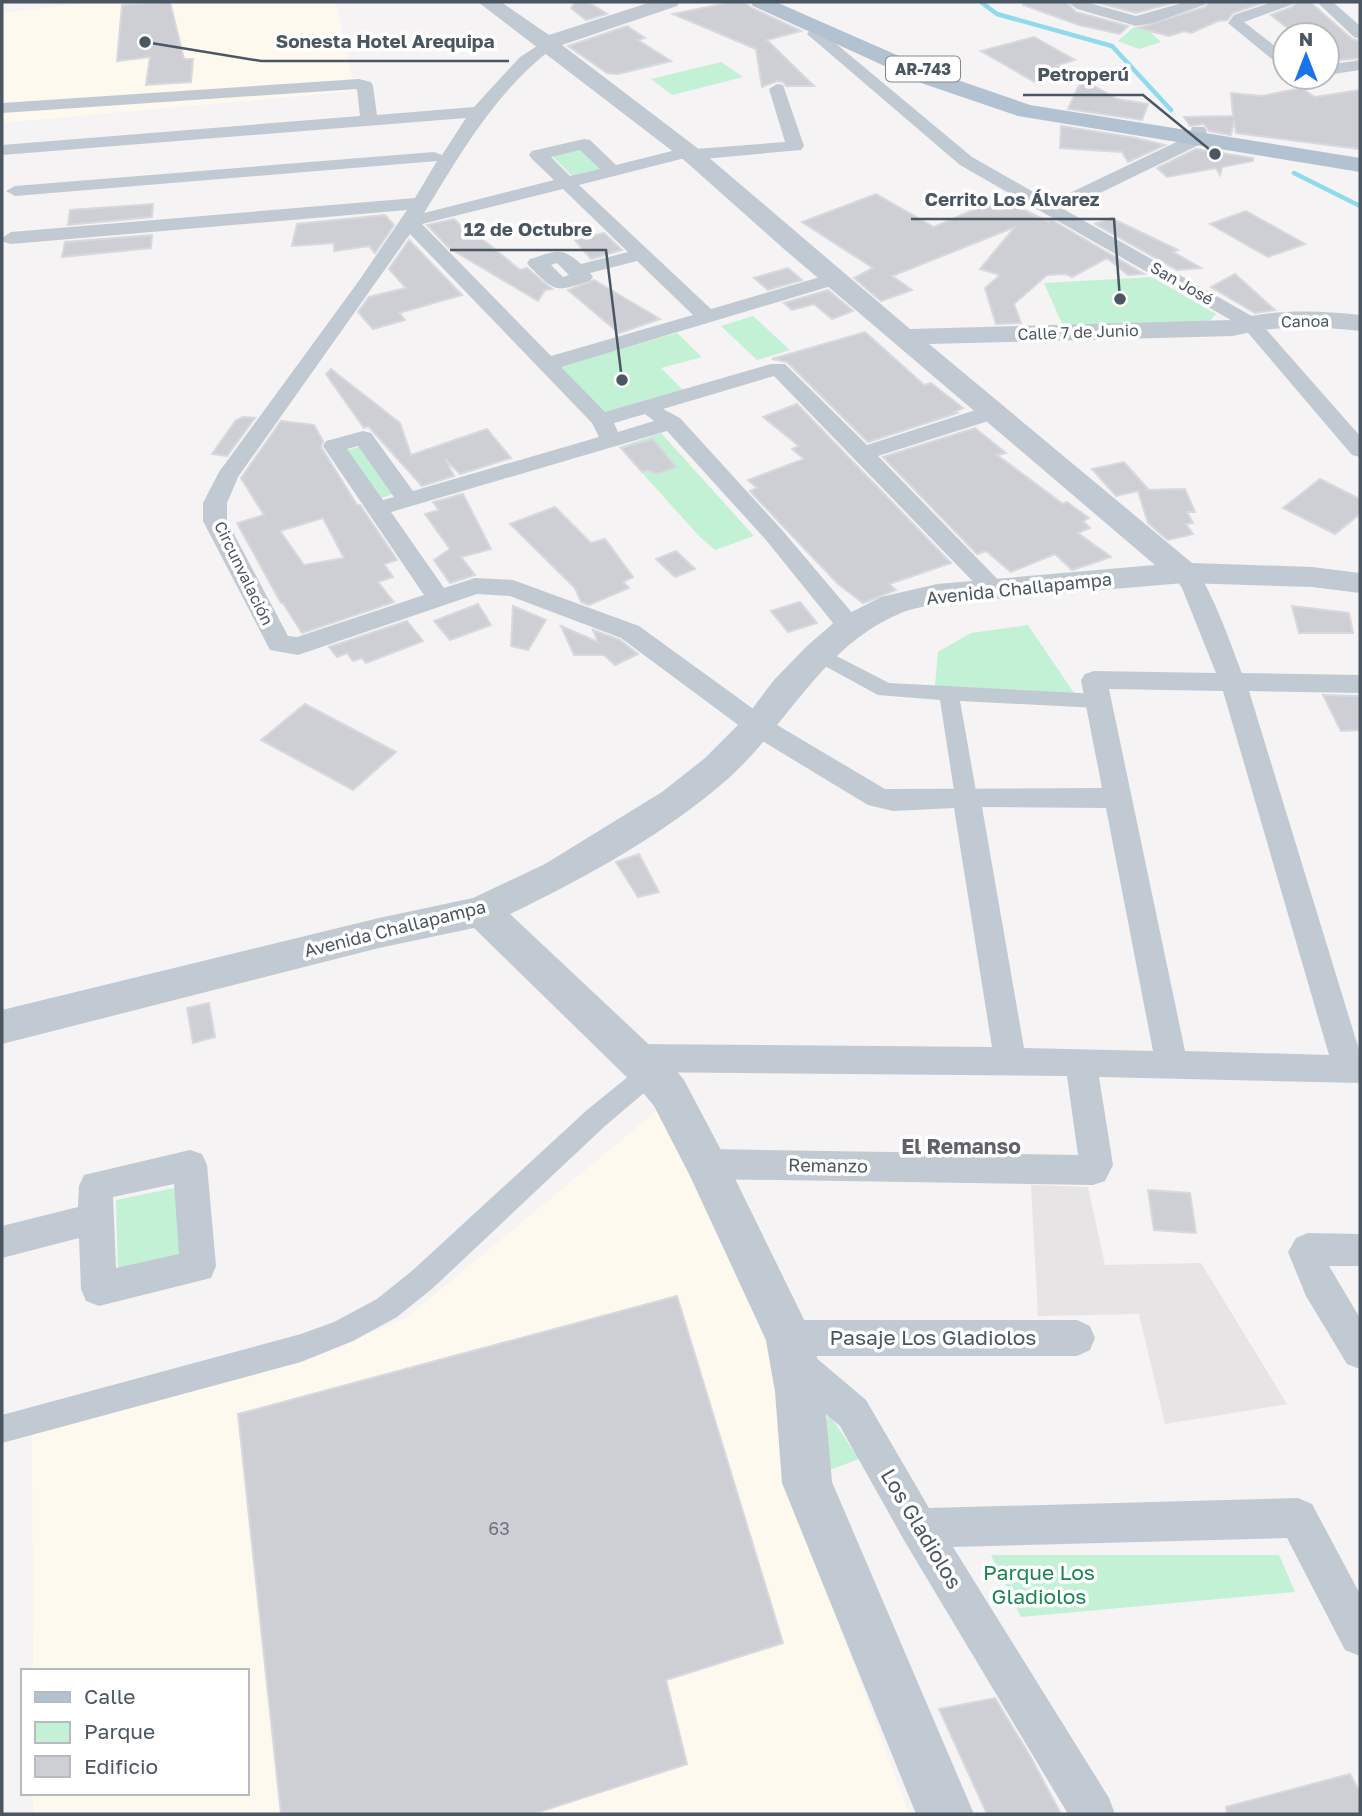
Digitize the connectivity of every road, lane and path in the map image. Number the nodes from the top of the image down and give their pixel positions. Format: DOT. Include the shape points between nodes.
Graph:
graph roads {
  1 [pos="488,2"];
  2 [pos="670,2"];
  3 [pos="760,2"];
  4 [pos="774,2"];
  5 [pos="1076,2"];
  6 [pos="1199,2"];
  7 [pos="1286,2"];
  8 [pos="1324,2"];
  9 [pos="827,32"];
  10 [pos="1360,34"];
  11 [pos="548,44"];
  12 [pos="1271,51"];
  13 [pos="1360,65"];
  14 [pos="1341,68"];
  15 [pos="777,89"];
  16 [pos="2,108"];
  17 [pos="481,112"];
  18 [pos="206,115"];
  19 [pos="369,121"];
  20 [pos="1198,135"];
  21 [pos="2,150"];
  22 [pos="690,154"];
  23 [pos="1360,156"];
  24 [pos="434,157"];
  25 [pos="1360,165"];
  26 [pos="613,171"];
  27 [pos="204,176"];
  28 [pos="566,183"];
  29 [pos="15,191"];
  30 [pos="1051,209"];
  31 [pos="414,212"];
  32 [pos="203,221"];
  33 [pos="11,238"];
  34 [pos="640,254"];
  35 [pos="578,271"];
  36 [pos="834,279"];
  37 [pos="707,317"];
  38 [pos="1250,323"];
  39 [pos="1360,323"];
  40 [pos="905,337"];
  41 [pos="548,364"];
  42 [pos="645,407"];
  43 [pos="993,412"];
  44 [pos="672,423"];
  45 [pos="605,430"];
  46 [pos="1360,450"];
  47 [pos="862,454"];
  48 [pos="408,499"];
  49 [pos="377,509"];
  50 [pos="1184,573"];
  51 [pos="1360,583"];
  52 [pos="995,589"];
  53 [pos="439,598"];
  54 [pos="850,627"];
  55 [pos="819,654"];
  56 [pos="1233,682"];
  57 [pos="1360,684"];
  58 [pos="949,694"];
  59 [pos="1098,701"];
  60 [pos="758,726"];
  61 [pos="966,797"];
  62 [pos="1118,798"];
  63 [pos="481,911"];
  64 [pos="2,1027"];
  65 [pos="1010,1061"];
  66 [pos="1081,1062"];
  67 [pos="1172,1065"];
  68 [pos="640,1066"];
  69 [pos="1354,1069"];
  70 [pos="706,1164"];
  71 [pos="95,1218"];
  72 [pos="2,1242"];
  73 [pos="1360,1251"];
  74 [pos="1077,1338"];
  75 [pos="1360,1351"];
  76 [pos="794,1352"];
  77 [pos="2,1429"];
  78 [pos="919,1528"];
  79 [pos="1356,1621"];
  80 [pos="945,1814"];
  81 [pos="1093,1814"];
  1 -- 11 [label="street"];
  2 -- 11 [label="street, Circunvalación"];
  3 -- 9 [label="main road, AR-743"];
  4 -- 20 [label="main road, AR-743" via="1003,99"];
  5 -- 6 [label="street" via="1136,21"];
  7 -- 12 [label="street" via="1236,23"];
  8 -- 10 [label="street"];
  9 -- 20 [label="main road, AR-743" via="932,79 1004,104 1051,116"];
  9 -- 30 [label="street, San José" via="815,34 966,161"];
  11 -- 17 [label="street, Circunvalación" via="514,69"];
  11 -- 22 [label="street"];
  13 -- 14 [label="street"];
  15 -- 22 [label="street" via="795,146"];
  16 -- 18 [label="street"];
  17 -- 19 [label="street"];
  17 -- 31 [label="street, Circunvalación"];
  18 -- 19 [label="street"];
  18 -- 19 [label="street" via="359,84 365,86"];
  18 -- 21 [label="street"];
  18 -- 27 [label="street"];
  20 -- 23 [label="main road, AR-743"];
  20 -- 25 [label="main road, AR-743"];
  20 -- 30 [label="street"];
  22 -- 26 [label="street"];
  22 -- 36 [label="street"];
  24 -- 27 [label="street"];
  26 -- 28 [label="street"];
  26 -- 28 [label="street" via="584,144 538,155"];
  27 -- 29 [label="street"];
  27 -- 32 [label="street"];
  28 -- 31 [label="street"];
  28 -- 34 [label="street"];
  30 -- 38 [label="street, San José"];
  31 -- 32 [label="street"];
  31 -- 41 [label="street"];
  31 -- 53 [label="street, Circunvalación" via="227,477 215,503 215,522 279,644 298,646"];
  32 -- 33 [label="street"];
  34 -- 35 [label="street"];
  34 -- 37 [label="street"];
  36 -- 37 [label="street"];
  36 -- 40 [label="street"];
  37 -- 41 [label="street"];
  38 -- 39 [label="street, Canoa" via="1327,319"];
  38 -- 40 [label="street, Calle 7 de Junio" via="1233,328"];
  38 -- 46 [label="street, San José"];
  40 -- 43 [label="street"];
  41 -- 45 [label="street"];
  42 -- 44 [label="street"];
  42 -- 45 [label="street"];
  42 -- 47 [label="street" via="778,368"];
  43 -- 47 [label="street"];
  43 -- 50 [label="street"];
  44 -- 45 [label="street"];
  44 -- 54 [label="street"];
  45 -- 48 [label="street"];
  47 -- 52 [label="street"];
  48 -- 49 [label="street"];
  48 -- 49 [label="street" via="363,438 334,446"];
  49 -- 53 [label="street"];
  50 -- 51 [label="street, Avenida Challapampa"];
  50 -- 52 [label="street, Avenida Challapampa"];
  50 -- 56 [label="street" via="1194,586"];
  52 -- 54 [label="street, Avenida Challapampa" via="892,604"];
  53 -- 60 [label="street, Circunvalación" via="475,586 513,588 630,632"];
  54 -- 55 [label="street, Avenida Challapampa"];
  55 -- 58 [label="street" via="884,690"];
  55 -- 60 [label="street, Avenida Challapampa"];
  56 -- 57 [label="street"];
  56 -- 59 [label="street" via="1097,678"];
  56 -- 69 [label="street"];
  58 -- 59 [label="street"];
  58 -- 61 [label="street"];
  59 -- 62 [label="street"];
  60 -- 61 [label="street, Circunvalación" via="878,798"];
  60 -- 63 [label="street, Avenida Challapampa" via="675,801 558,874"];
  61 -- 62 [label="street, Circunvalación"];
  61 -- 65 [label="street"];
  62 -- 67 [label="street"];
  63 -- 64 [label="street, Avenida Challapampa"];
  63 -- 68 [label="street"];
  65 -- 66 [label="street"];
  65 -- 68 [label="street"];
  66 -- 67 [label="street"];
  66 -- 70 [label="street, Remanzo" via="1096,1165 1093,1170"];
  67 -- 69 [label="street"];
  68 -- 70 [label="street" via="669,1093"];
  68 -- 77 [label="street" via="540,1168 387,1308 301,1348"];
  70 -- 76 [label="street"];
  71 -- 72 [label="street"];
  73 -- 75 [label="street" via="1306,1252 1326,1297"];
  74 -- 76 [label="street, Pasaje Los Gladiolos"];
  76 -- 78 [label="street, Los Gladiolos" via="853,1413"];
  76 -- 80 [label="street" via="807,1483"];
  78 -- 79 [label="street" via="1298,1518"];
  78 -- 81 [label="street, Los Gladiolos"];
}
